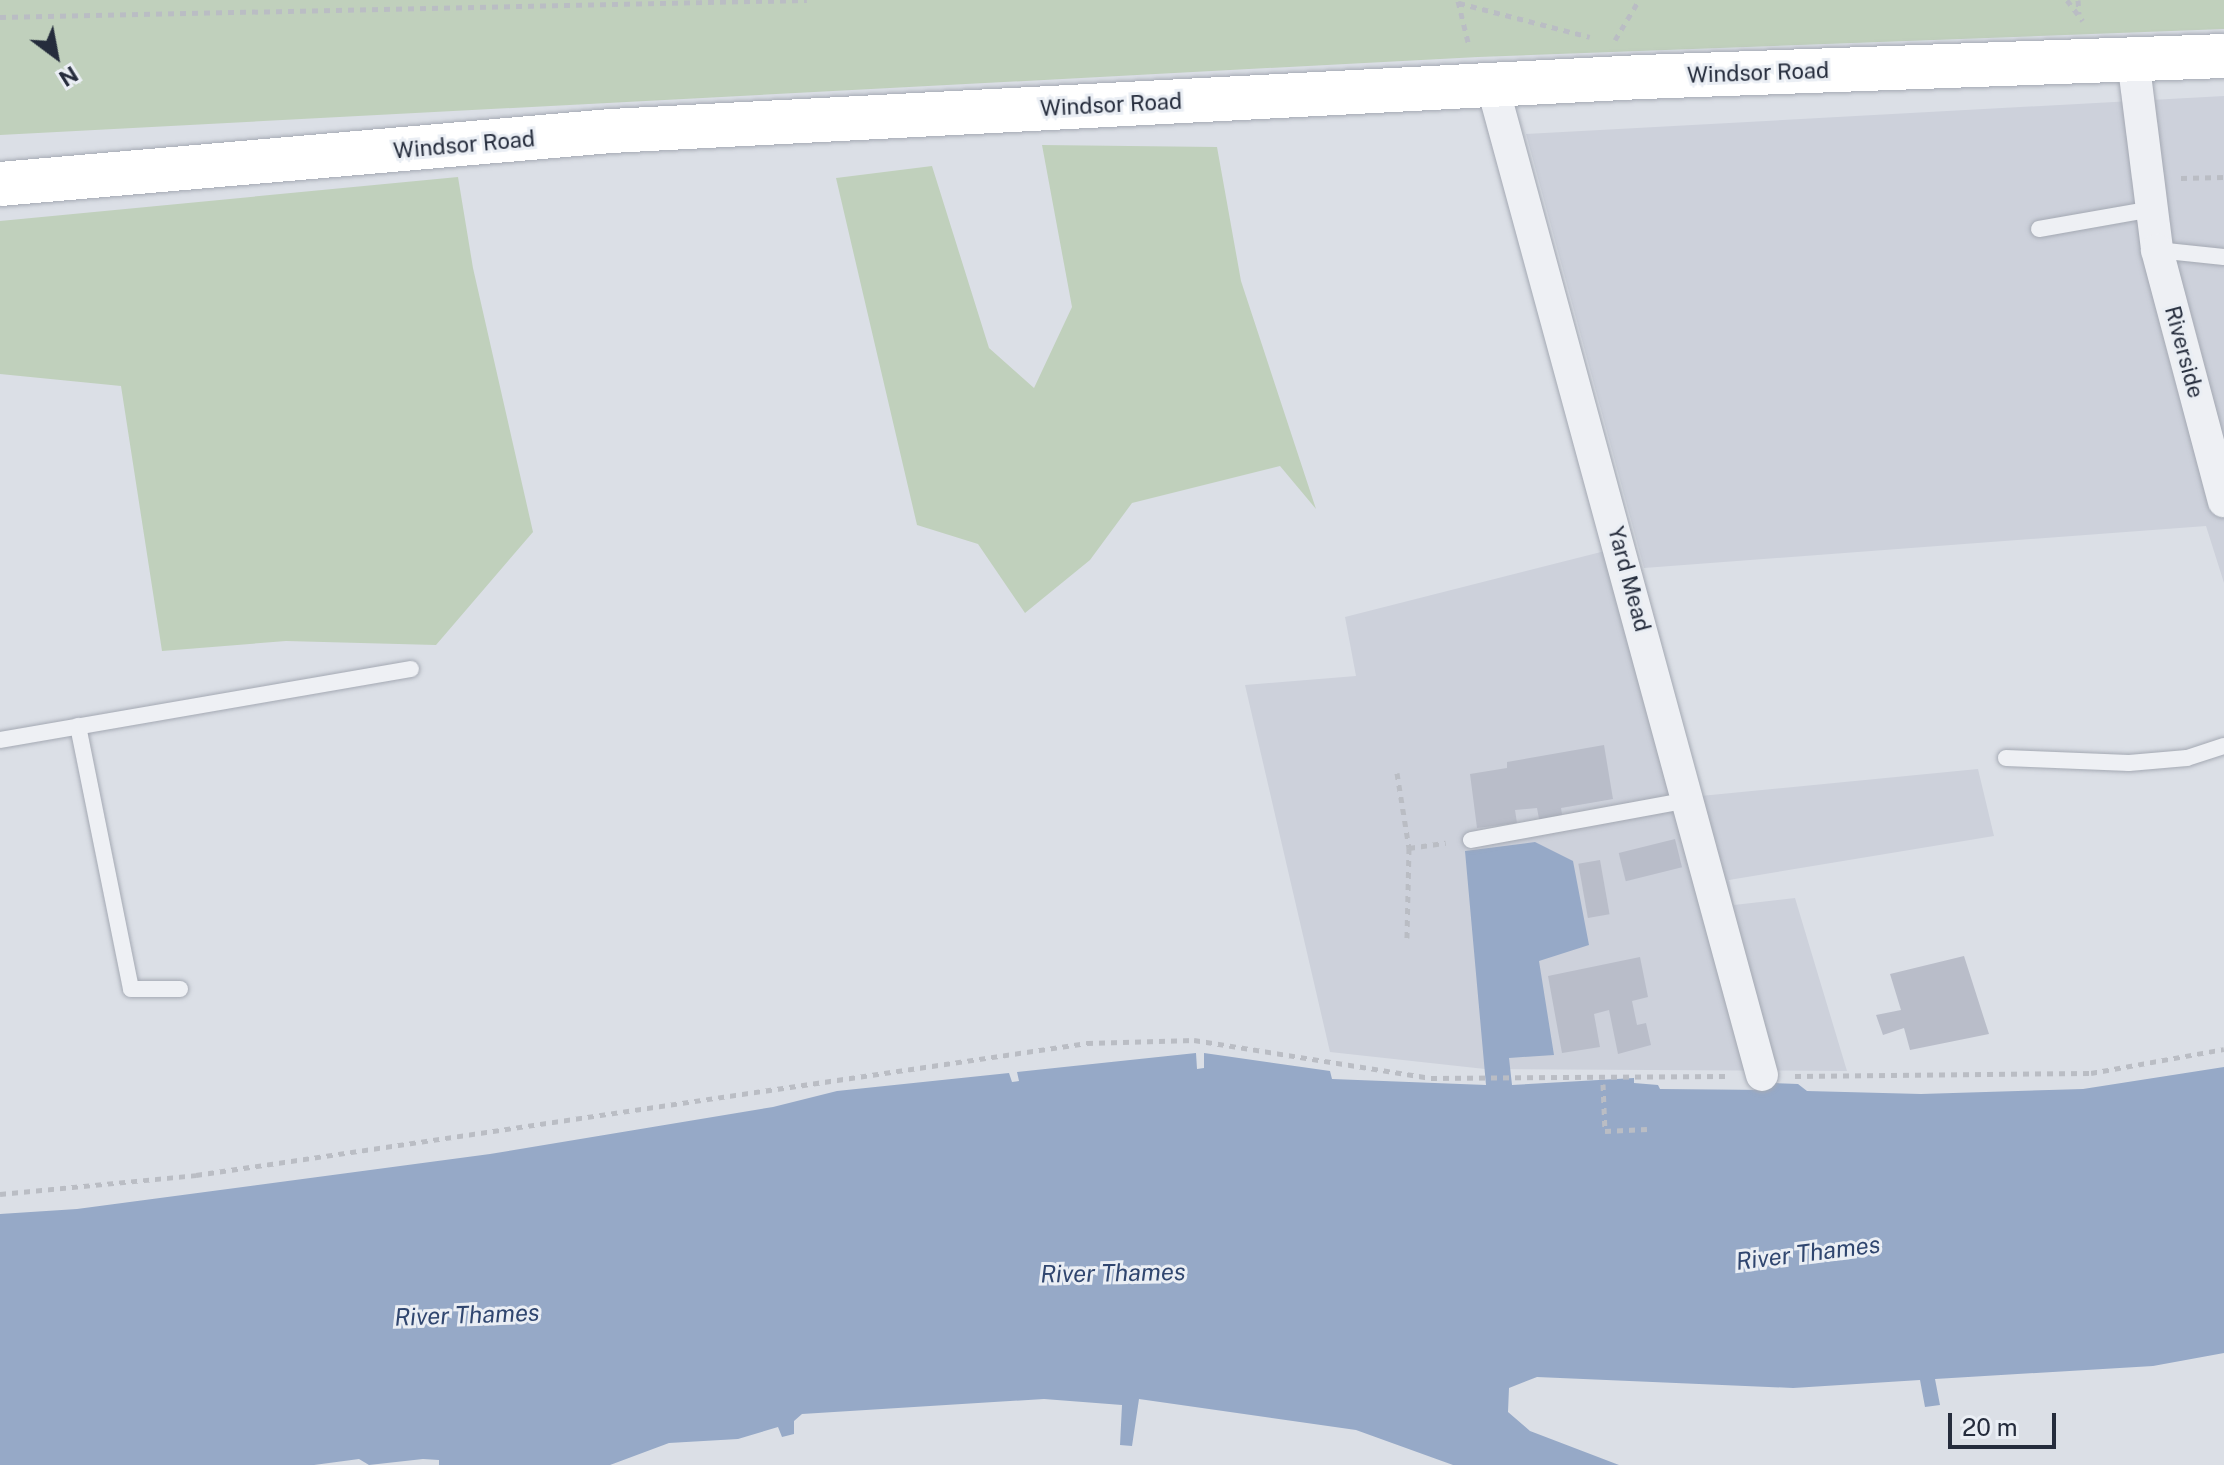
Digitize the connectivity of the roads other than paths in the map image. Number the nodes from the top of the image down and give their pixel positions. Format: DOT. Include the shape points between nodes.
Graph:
graph roads {
  1 [pos="2224,56"];
  2 [pos="2133,59"];
  3 [pos="1492,84"];
  4 [pos="0,184"];
  5 [pos="2151,194"];
  6 [pos="2039,229"];
  7 [pos="2157,250"];
  8 [pos="2224,257"];
  9 [pos="2224,501"];
  10 [pos="411,669"];
  11 [pos="78,726"];
  12 [pos="0,740"];
  13 [pos="2224,746"];
  14 [pos="2006,758"];
  15 [pos="1689,800"];
  16 [pos="1471,840"];
  17 [pos="180,989"];
  18 [pos="1762,1075"];
  1 -- 2 [label="main road, Windsor Road"];
  2 -- 3 [label="main road, Windsor Road"];
  2 -- 5 [label="street, Riverside"];
  3 -- 4 [label="main road, Windsor Road"];
  3 -- 15 [label="street, Yard Mead"];
  5 -- 6 [label="lane"];
  5 -- 7 [label="street, Riverside"];
  7 -- 8 [label="lane"];
  7 -- 9 [label="street, Riverside"];
  10 -- 11 [label="lane"];
  11 -- 12 [label="lane"];
  11 -- 17 [label="lane" via="131,989"];
  13 -- 14 [label="lane" via="2187,758 2129,763"];
  15 -- 16 [label="lane"];
  15 -- 18 [label="street, Yard Mead"];
}
